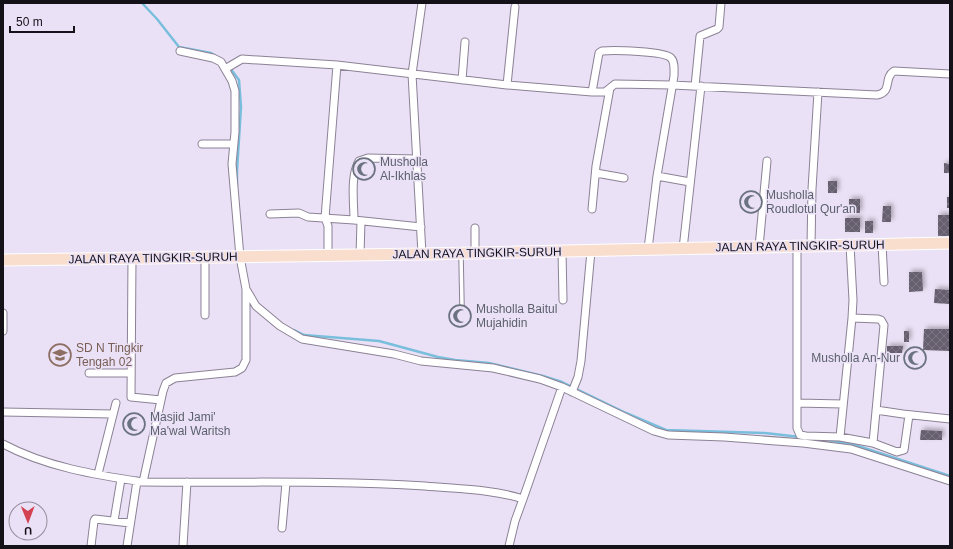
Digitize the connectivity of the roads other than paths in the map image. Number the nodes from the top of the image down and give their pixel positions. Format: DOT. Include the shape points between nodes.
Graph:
graph roads {
  1 [pos="422,3"];
  2 [pos="721,3"];
  3 [pos="515,8"];
  4 [pos="465,42"];
  5 [pos="180,51"];
  6 [pos="337,65"];
  7 [pos="225,69"];
  8 [pos="412,74"];
  9 [pos="950,74"];
  10 [pos="462,80"];
  11 [pos="507,85"];
  12 [pos="672,85"];
  13 [pos="698,86"];
  14 [pos="610,88"];
  15 [pos="592,92"];
  16 [pos="818,92"];
  17 [pos="202,144"];
  18 [pos="233,144"];
  19 [pos="416,158"];
  20 [pos="767,161"];
  21 [pos="596,173"];
  22 [pos="657,176"];
  23 [pos="624,178"];
  24 [pos="690,182"];
  25 [pos="592,209"];
  26 [pos="270,214"];
  27 [pos="325,218"];
  28 [pos="358,221"];
  29 [pos="421,227"];
  30 [pos="475,228"];
  31 [pos="950,243"];
  32 [pos="882,244"];
  33 [pos="850,245"];
  34 [pos="797,246"];
  35 [pos="811,246"];
  36 [pos="759,247"];
  37 [pos="683,248"];
  38 [pos="648,249"];
  39 [pos="562,251"];
  40 [pos="591,251"];
  41 [pos="475,253"];
  42 [pos="422,254"];
  43 [pos="461,254"];
  44 [pos="360,255"];
  45 [pos="328,256"];
  46 [pos="243,257"];
  47 [pos="132,258"];
  48 [pos="205,258"];
  49 [pos="3,260"];
  50 [pos="884,282"];
  51 [pos="246,289"];
  52 [pos="563,300"];
  53 [pos="462,307"];
  54 [pos="3,313"];
  55 [pos="205,315"];
  56 [pos="852,318"];
  57 [pos="3,331"];
  58 [pos="89,373"];
  59 [pos="131,373"];
  60 [pos="562,387"];
  61 [pos="573,389"];
  62 [pos="161,400"];
  63 [pos="797,403"];
  64 [pos="116,404"];
  65 [pos="843,404"];
  66 [pos="876,410"];
  67 [pos="3,412"];
  68 [pos="113,414"];
  69 [pos="909,415"];
  70 [pos="950,419"];
  71 [pos="840,438"];
  72 [pos="873,443"];
  73 [pos="3,444"];
  74 [pos="852,445"];
  75 [pos="98,474"];
  76 [pos="121,479"];
  77 [pos="140,481"];
  78 [pos="950,481"];
  79 [pos="187,482"];
  80 [pos="286,483"];
  81 [pos="523,499"];
  82 [pos="114,521"];
  83 [pos="130,523"];
  84 [pos="282,528"];
  85 [pos="91,546"];
  86 [pos="127,546"];
  87 [pos="183,546"];
  88 [pos="509,546"];
  1 -- 8 [label="street"];
  2 -- 13 [label="street" via="719,27 700,36"];
  3 -- 11 [label="street"];
  4 -- 10 [label="street"];
  5 -- 7 [label="street" via="213,58"];
  6 -- 7 [label="street" via="242,59"];
  6 -- 8 [label="street"];
  6 -- 27 [label="street"];
  7 -- 18 [label="street" via="234,91 236,120"];
  8 -- 10 [label="street"];
  8 -- 19 [label="street"];
  9 -- 16 [label="street" via="894,71 888,78 886,91 877,95"];
  10 -- 11 [label="street"];
  11 -- 15 [label="street"];
  12 -- 13 [label="street"];
  12 -- 14 [label="street" via="615,84"];
  12 -- 15 [label="street" via="674,65 670,56 606,50 599,53"];
  12 -- 22 [label="street"];
  13 -- 16 [label="street"];
  13 -- 24 [label="street"];
  14 -- 15 [label="street" via="605,92"];
  14 -- 21 [label="street"];
  16 -- 35 [label="street"];
  17 -- 18 [label="street"];
  18 -- 46 [label="street" via="232,164"];
  19 -- 28 [label="street" via="368,158 359,161 354,176"];
  19 -- 29 [label="street"];
  20 -- 36 [label="street"];
  21 -- 23 [label="street"];
  21 -- 25 [label="street"];
  22 -- 24 [label="street"];
  22 -- 38 [label="street"];
  24 -- 37 [label="street"];
  26 -- 27 [label="street" via="299,213 308,217"];
  27 -- 28 [label="street"];
  27 -- 45 [label="street" via="328,226"];
  28 -- 29 [label="street"];
  28 -- 44 [label="street"];
  29 -- 42 [label="street"];
  30 -- 41 [label="street"];
  31 -- 32 [label="main road, JALAN RAYA TINGKIR-SURUH"];
  32 -- 33 [label="main road, JALAN RAYA TINGKIR-SURUH"];
  32 -- 50 [label="street"];
  33 -- 35 [label="main road, JALAN RAYA TINGKIR-SURUH"];
  33 -- 56 [label="street"];
  34 -- 35 [label="main road, JALAN RAYA TINGKIR-SURUH"];
  34 -- 36 [label="main road, JALAN RAYA TINGKIR-SURUH"];
  34 -- 63 [label="street"];
  36 -- 37 [label="main road, JALAN RAYA TINGKIR-SURUH"];
  37 -- 38 [label="main road, JALAN RAYA TINGKIR-SURUH"];
  38 -- 40 [label="main road, JALAN RAYA TINGKIR-SURUH"];
  39 -- 40 [label="main road, JALAN RAYA TINGKIR-SURUH"];
  39 -- 41 [label="main road, JALAN RAYA TINGKIR-SURUH"];
  39 -- 52 [label="street"];
  40 -- 61 [label="street" via="581,361"];
  41 -- 43 [label="main road, JALAN RAYA TINGKIR-SURUH"];
  42 -- 43 [label="main road, JALAN RAYA TINGKIR-SURUH"];
  42 -- 44 [label="main road, JALAN RAYA TINGKIR-SURUH"];
  43 -- 53 [label="lane"];
  44 -- 45 [label="main road, JALAN RAYA TINGKIR-SURUH"];
  45 -- 46 [label="main road, JALAN RAYA TINGKIR-SURUH"];
  46 -- 48 [label="main road, JALAN RAYA TINGKIR-SURUH"];
  46 -- 51 [label="street"];
  47 -- 48 [label="main road, JALAN RAYA TINGKIR-SURUH"];
  47 -- 49 [label="main road, JALAN RAYA TINGKIR-SURUH"];
  47 -- 59 [label="street"];
  48 -- 55 [label="street"];
  51 -- 60 [label="street" via="256,306 280,326 302,339 421,361 493,368"];
  51 -- 62 [label="street" via="247,348 242,368 235,372 175,378 166,383"];
  54 -- 57 [label="street"];
  56 -- 65 [label="street"];
  56 -- 66 [label="street" via="878,319 884,322"];
  58 -- 59 [label="street"];
  59 -- 62 [label="street" via="131,398"];
  60 -- 61 [label="street"];
  60 -- 81 [label="street"];
  61 -- 74 [label="street" via="654,431 668,435"];
  62 -- 77 [label="street"];
  63 -- 65 [label="street"];
  63 -- 71 [label="street" via="797,428 800,436"];
  64 -- 68 [label="street"];
  65 -- 71 [label="street"];
  66 -- 69 [label="street"];
  66 -- 72 [label="street"];
  67 -- 68 [label="street"];
  68 -- 75 [label="street"];
  69 -- 70 [label="street"];
  69 -- 72 [label="street" via="904,450 896,452"];
  71 -- 74 [label="street"];
  72 -- 74 [label="street"];
  73 -- 75 [label="street" via="41,460"];
  74 -- 78 [label="street"];
  75 -- 76 [label="street"];
  76 -- 77 [label="street"];
  76 -- 82 [label="street"];
  77 -- 79 [label="street"];
  77 -- 83 [label="street"];
  79 -- 80 [label="street"];
  79 -- 87 [label="street"];
  80 -- 81 [label="street" via="398,484 494,492"];
  80 -- 84 [label="street"];
  81 -- 88 [label="street"];
  82 -- 83 [label="street"];
  82 -- 85 [label="street" via="98,518 94,520"];
  83 -- 86 [label="street"];
}
